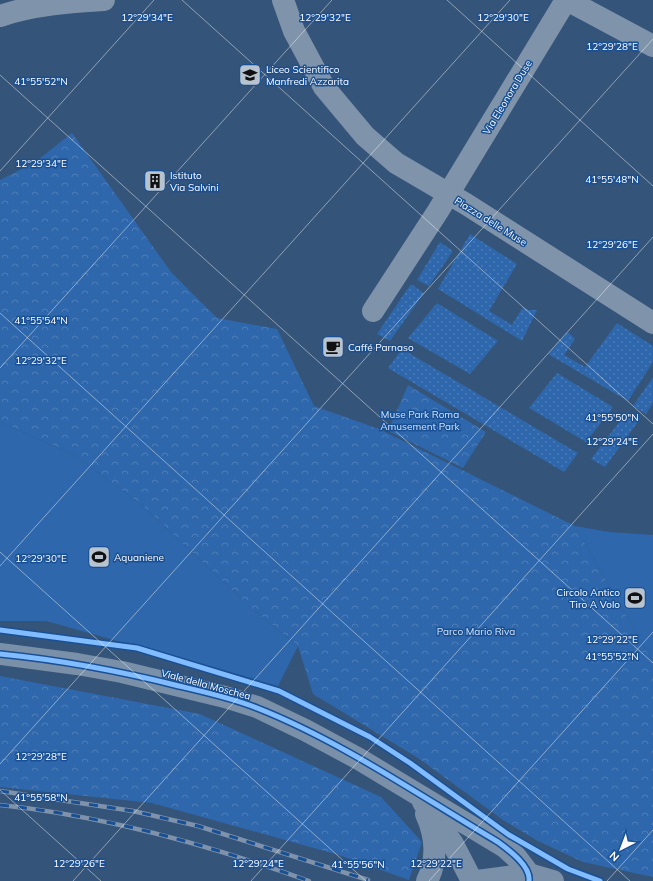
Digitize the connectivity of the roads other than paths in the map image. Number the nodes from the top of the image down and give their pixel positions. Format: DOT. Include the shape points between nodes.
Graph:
graph roads {
  1 [pos="90,0"];
  2 [pos="282,0"];
  3 [pos="567,0"];
  4 [pos="7,9"];
  5 [pos="653,46"];
  6 [pos="448,193"];
  7 [pos="373,311"];
  8 [pos="653,323"];
  9 [pos="0,654"];
  10 [pos="418,795"];
  11 [pos="529,877"];
  12 [pos="427,881"];
  13 [pos="472,881"];
  14 [pos="477,881"];
  15 [pos="553,881"];
  1 -- 4 [label="street"];
  2 -- 6 [label="street" via="294,31 324,87 365,136 396,163"];
  3 -- 5 [label="street"];
  3 -- 6 [label="street, Via Eleonora Duse"];
  6 -- 7 [label="street, Piazza delle Muse"];
  6 -- 8 [label="street, Piazza delle Muse"];
  9 -- 10 [label="street, Viale della Moschea" via="122,672 257,707 332,744"];
  10 -- 11 [label="street, Viale della Moschea" via="505,847 516,857"];
  10 -- 12 [label="street" via="434,839 434,864"];
  10 -- 13 [label="street, Viale della Moschea" via="453,844"];
  11 -- 14 [label="street"];
  11 -- 15 [label="street"];
}
